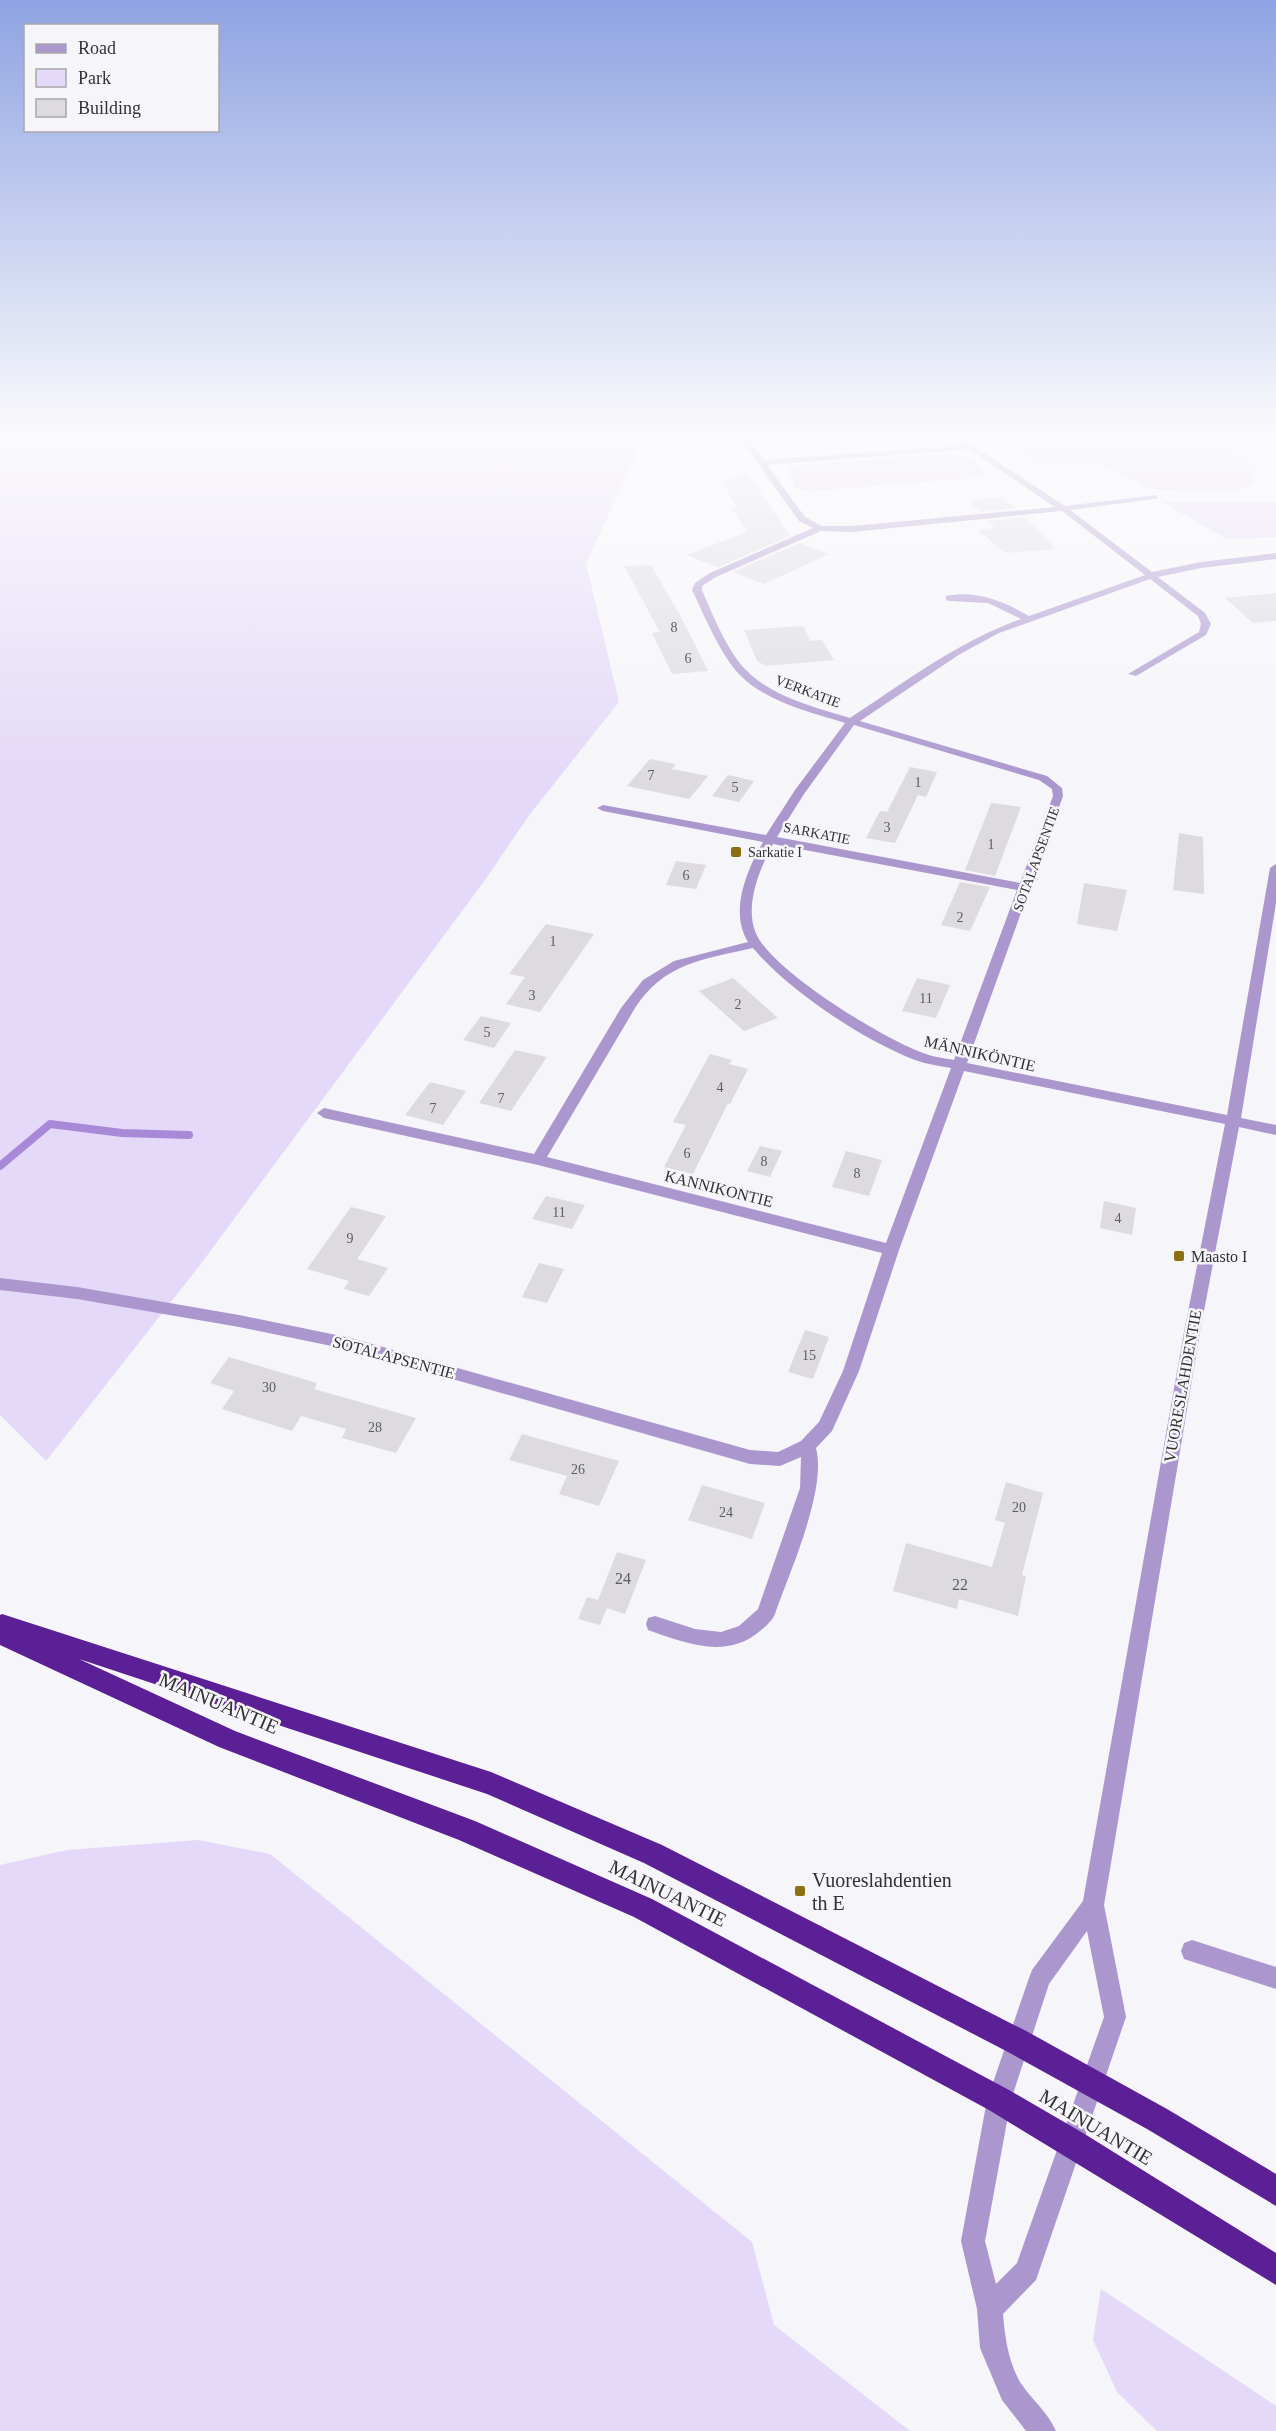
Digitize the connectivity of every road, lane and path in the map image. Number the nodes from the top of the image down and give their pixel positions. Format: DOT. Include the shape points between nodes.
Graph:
graph roads {
  1 [pos="767,551"];
  2 [pos="1120,551"];
  3 [pos="1276,556"];
  4 [pos="1151,575"];
  5 [pos="949,598"];
  6 [pos="1028,619"];
  7 [pos="1133,674"];
  8 [pos="851,722"];
  9 [pos="603,808"];
  10 [pos="768,839"];
  11 [pos="1276,868"];
  12 [pos="1026,888"];
  13 [pos="755,944"];
  14 [pos="960,1067"];
  15 [pos="324,1113"];
  16 [pos="1233,1121"];
  17 [pos="1276,1130"];
  18 [pos="538,1160"];
  19 [pos="891,1250"];
  20 [pos="0,1284"];
  21 [pos="807,1446"];
  22 [pos="0,1624"];
  23 [pos="655,1624"];
  24 [pos="0,1634"];
  25 [pos="1093,1905"];
  26 [pos="1192,1951"];
  27 [pos="1276,1978"];
  28 [pos="1018,2042"];
  29 [pos="1092,2085"];
  30 [pos="999,2100"];
  31 [pos="1073,2143"];
  32 [pos="1276,2191"];
  33 [pos="1276,2270"];
  34 [pos="990,2310"];
  35 [pos="1043,2431"];
  1 -- 8 [label="street, VERKATIE" via="713,575 697,590 744,674 775,694"];
  2 -- 4 [label="street"];
  3 -- 4 [label="street"];
  4 -- 6 [label="street"];
  4 -- 7 [label="street" via="1202,615 1206,624 1203,633"];
  5 -- 6 [label="street" via="976,596 996,601"];
  6 -- 8 [label="street, MÄNNIKÖNTIE" via="979,639"];
  8 -- 10 [label="street, MÄNNIKÖNTIE"];
  8 -- 12 [label="street, SOTALAPSENTIE" via="1009,767 1043,778 1057,788 1058,796"];
  9 -- 10 [label="street, SARKATIE"];
  10 -- 12 [label="street, SARKATIE"];
  10 -- 13 [label="street, MÄNNIKÖNTIE" via="750,884 745,912"];
  11 -- 16 [label="street, VUORESLAHDENTIE"];
  12 -- 14 [label="street, SOTALAPSENTIE"];
  13 -- 14 [label="street, MÄNNIKÖNTIE" via="836,1012 885,1043 922,1058"];
  13 -- 18 [label="street" via="672,967 642,987"];
  14 -- 16 [label="street, MÄNNIKÖNTIE"];
  14 -- 19 [label="street, SOTALAPSENTIE"];
  15 -- 18 [label="street, KANNIKONTIE"];
  16 -- 17 [label="street, MÄNNIKÖNTIE"];
  16 -- 25 [label="street, VUORESLAHDENTIE" via="1190,1344"];
  18 -- 19 [label="street, KANNIKONTIE"];
  19 -- 21 [label="street, SOTALAPSENTIE" via="851,1371 826,1426"];
  20 -- 21 [label="street, SOTALAPSENTIE" via="77,1293 351,1344 750,1457 780,1459"];
  21 -- 23 [label="street" via="811,1462 809,1488 766,1614 745,1632 722,1640 695,1637"];
  22 -- 28 [label="highway, MAINUANTIE" via="491,1784 653,1854"];
  24 -- 30 [label="highway, MAINUANTIE" via="227,1738 466,1830 644,1908"];
  25 -- 28 [label="street, VUORESLAHDENTIE" via="1040,1978"];
  25 -- 29 [label="street, VUORESLAHDENTIE" via="1115,2017"];
  26 -- 27 [label="street"];
  28 -- 29 [label="highway, MAINUANTIE"];
  28 -- 30 [label="street, VUORESLAHDENTIE"];
  29 -- 31 [label="street, VUORESLAHDENTIE"];
  29 -- 32 [label="highway, MAINUANTIE"];
  30 -- 31 [label="highway, MAINUANTIE"];
  30 -- 34 [label="street, VUORESLAHDENTIE" via="973,2241"];
  31 -- 33 [label="highway, MAINUANTIE"];
  31 -- 34 [label="street, VUORESLAHDENTIE" via="1027,2271"];
  34 -- 35 [label="street, VUORESLAHDENTIE" via="993,2348 1011,2391"];
}
